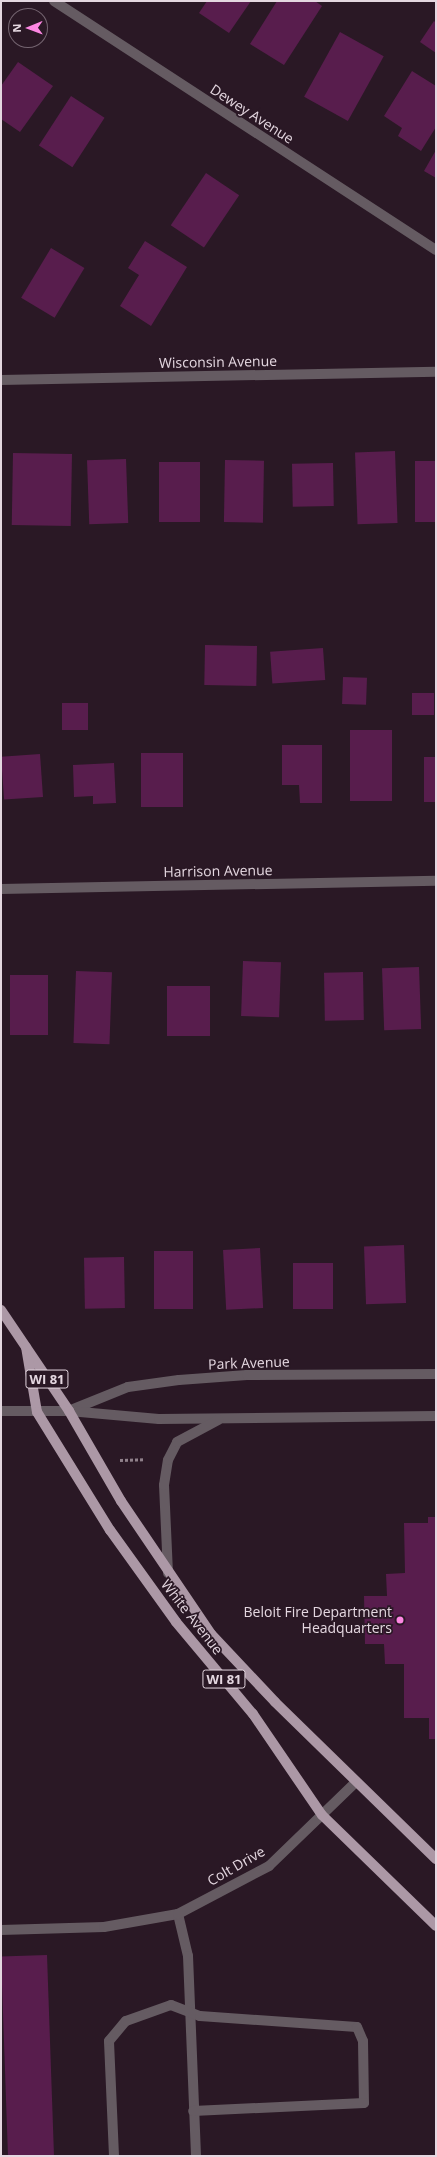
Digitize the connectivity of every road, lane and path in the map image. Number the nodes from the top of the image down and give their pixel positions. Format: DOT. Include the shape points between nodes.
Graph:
graph roads {
  1 [pos="54,1"];
  2 [pos="436,250"];
  3 [pos="436,372"];
  4 [pos="1,380"];
  5 [pos="436,881"];
  6 [pos="1,889"];
  7 [pos="1,1310"];
  8 [pos="26,1347"];
  9 [pos="436,1374"];
  10 [pos="69,1411"];
  11 [pos="1,1412"];
  12 [pos="37,1412"];
  13 [pos="436,1416"];
  14 [pos="220,1418"];
  15 [pos="145,1459"];
  16 [pos="115,1461"];
  17 [pos="168,1573"];
  18 [pos="356,1782"];
  19 [pos="322,1815"];
  20 [pos="436,1859"];
  21 [pos="178,1914"];
  22 [pos="436,1926"];
  23 [pos="1,1930"];
  24 [pos="191,2012"];
  25 [pos="193,2110"];
  26 [pos="114,2156"];
  27 [pos="196,2156"];
  1 -- 2 [label="street, Dewey Avenue"];
  3 -- 4 [label="street, Wisconsin Avenue"];
  5 -- 6 [label="street, Harrison Avenue"];
  7 -- 8 [label="main road, White Avenue / WI 81"];
  8 -- 10 [label="main road, White Avenue / WI 81"];
  8 -- 12 [label="main road, White Avenue / WI 81"];
  9 -- 10 [label="street, Park Avenue" via="247,1375 179,1380 128,1387"];
  10 -- 12 [label="street, Park Avenue"];
  10 -- 14 [label="street, Park Avenue" via="159,1419"];
  10 -- 17 [label="main road, White Avenue / WI 81"];
  11 -- 12 [label="street, Park Avenue"];
  12 -- 19 [label="main road, White Avenue / WI 81" via="110,1530 176,1622 253,1714"];
  13 -- 14 [label="street, Park Avenue"];
  14 -- 17 [label="street" via="177,1442 168,1460 164,1485"];
  15 -- 16 [label="path"];
  17 -- 18 [label="main road, White Avenue / WI 81" via="212,1634"];
  18 -- 19 [label="street, Colt Drive"];
  18 -- 20 [label="main road, White Avenue / WI 81"];
  19 -- 21 [label="street, Colt Drive" via="270,1866"];
  19 -- 22 [label="main road, White Avenue / WI 81"];
  21 -- 23 [label="street, Colt Drive" via="104,1926"];
  21 -- 24 [label="street" via="188,1956"];
  24 -- 25 [label="street"];
  24 -- 25 [label="street" via="357,2027 363,2041 364,2103"];
  24 -- 26 [label="street" via="171,2005 126,2021 109,2041"];
  25 -- 27 [label="street"];
}
